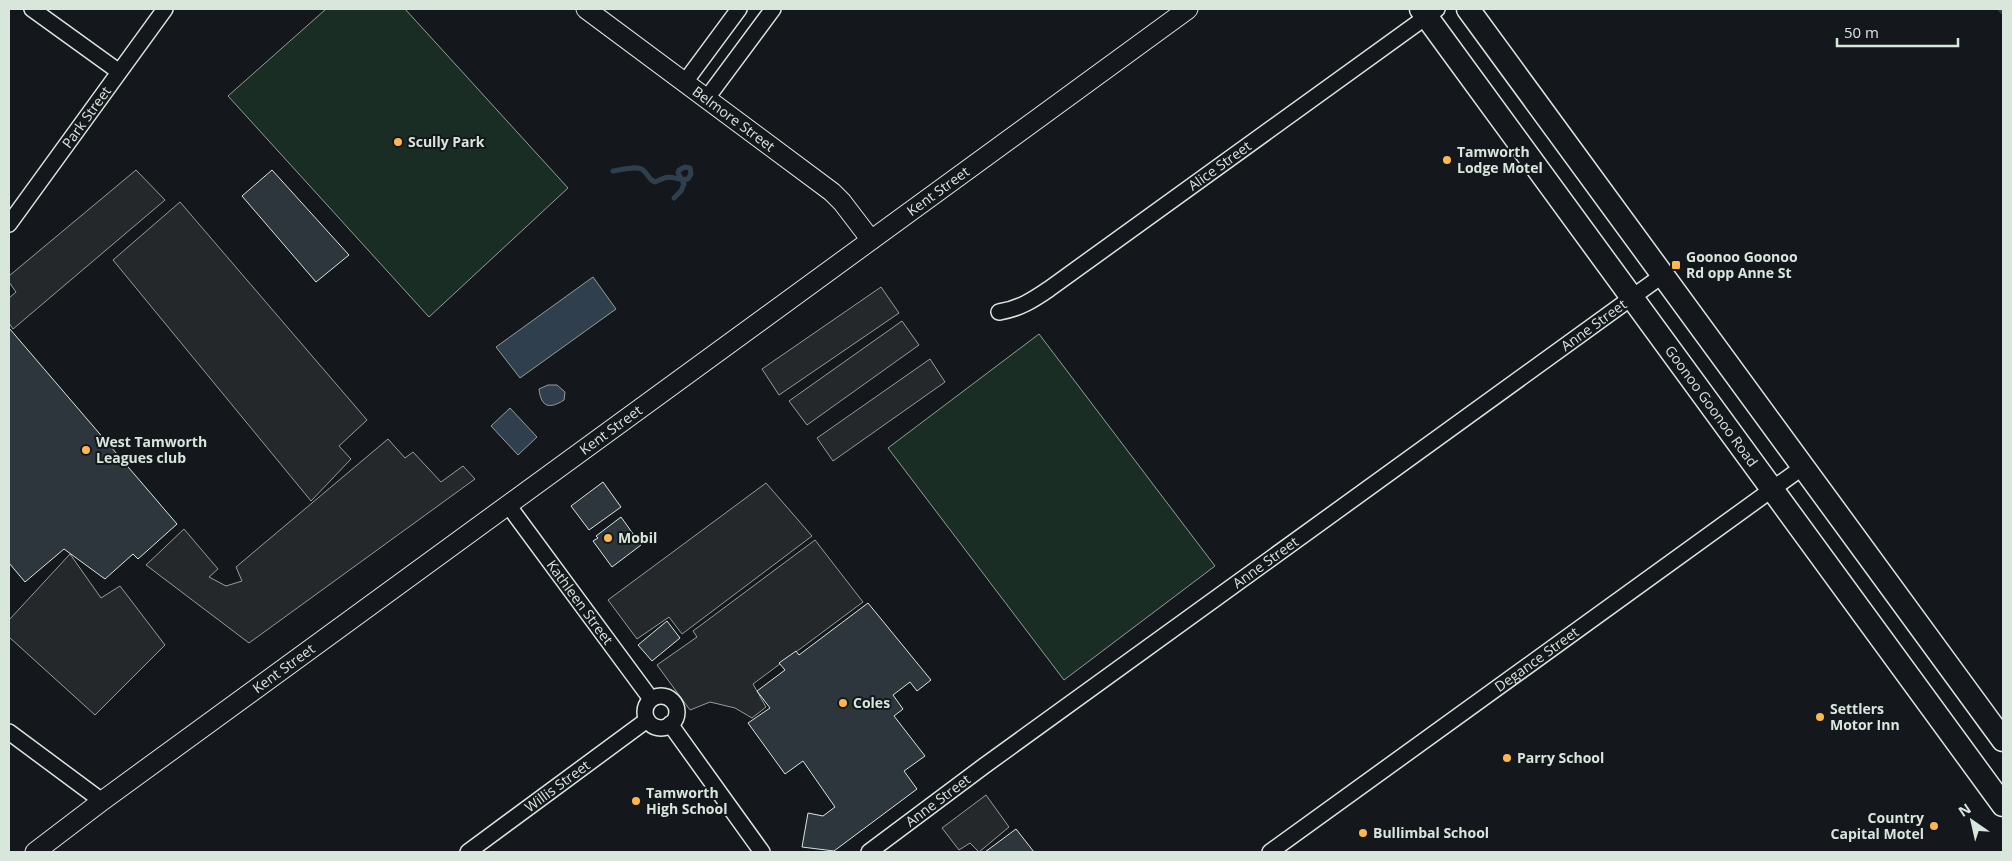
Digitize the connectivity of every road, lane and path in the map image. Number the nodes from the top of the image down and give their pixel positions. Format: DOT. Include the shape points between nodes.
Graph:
graph roads {
  1 [pos="32,9"];
  2 [pos="165,9"];
  3 [pos="586,9"];
  4 [pos="739,9"];
  5 [pos="773,9"];
  6 [pos="1188,9"];
  7 [pos="1468,9"];
  8 [pos="1428,11"];
  9 [pos="118,72"];
  10 [pos="685,82"];
  11 [pos="707,98"];
  12 [pos="9,224"];
  13 [pos="871,240"];
  14 [pos="1663,275"];
  15 [pos="1632,298"];
  16 [pos="999,312"];
  17 [pos="1803,467"];
  18 [pos="1771,490"];
  19 [pos="508,505"];
  20 [pos="651,700"];
  21 [pos="647,720"];
  22 [pos="670,724"];
  23 [pos="9,732"];
  24 [pos="2003,740"];
  25 [pos="102,800"];
  26 [pos="2003,805"];
  27 [pos="35,852"];
  28 [pos="468,852"];
  29 [pos="762,852"];
  30 [pos="869,852"];
  31 [pos="1270,852"];
  1 -- 9 [label="street"];
  2 -- 9 [label="street, Park Street"];
  3 -- 10 [label="street, Belmore Street"];
  4 -- 10 [label="street"];
  5 -- 11 [label="street"];
  6 -- 13 [label="street, Kent Street"];
  7 -- 14 [label="main road"];
  8 -- 15 [label="main road, Goonoo Goonoo Road"];
  8 -- 16 [label="street, Alice Street" via="1028,304"];
  9 -- 12 [label="street, Park Street"];
  10 -- 11 [label="street, Belmore Street"];
  11 -- 13 [label="street, Belmore Street" via="832,192"];
  13 -- 19 [label="street, Kent Street"];
  14 -- 15 [label="street, Anne Street"];
  14 -- 17 [label="main road"];
  15 -- 18 [label="main road, Goonoo Goonoo Road"];
  15 -- 30 [label="street, Anne Street"];
  17 -- 18 [label="street, Degance Street"];
  17 -- 24 [label="main road"];
  18 -- 26 [label="main road, Goonoo Goonoo Road"];
  18 -- 31 [label="street, Degance Street"];
  19 -- 20 [label="street, Kathleen Street"];
  19 -- 25 [label="street, Kent Street"];
  20 -- 21 [label="street" via="646,707"];
  20 -- 22 [label="street" via="659,696 672,700 676,715"];
  21 -- 22 [label="street" via="655,726"];
  21 -- 28 [label="street, Willis Street"];
  22 -- 29 [label="street"];
  23 -- 25 [label="street"];
  25 -- 27 [label="street, Kent Street"];
}
